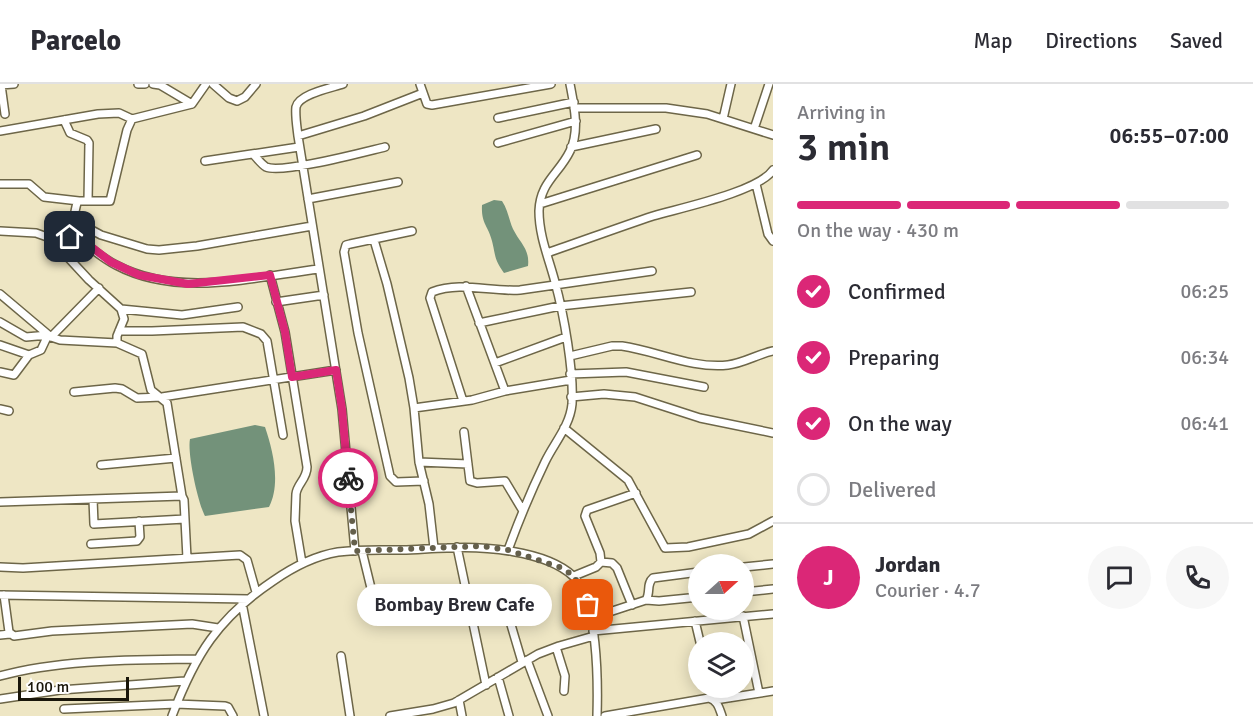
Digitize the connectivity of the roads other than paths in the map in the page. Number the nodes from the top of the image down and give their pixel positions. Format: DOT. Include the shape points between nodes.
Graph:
graph roads {
  1 [pos="14,84"];
  2 [pos="138,84"];
  3 [pos="145,84"];
  4 [pos="153,84"];
  5 [pos="206,84"];
  6 [pos="213,84"];
  7 [pos="256,84"];
  8 [pos="343,84"];
  9 [pos="420,84"];
  10 [pos="552,84"];
  11 [pos="570,84"];
  12 [pos="731,84"];
  13 [pos="769,84"];
  14 [pos="0,85"];
  15 [pos="423,93"];
  16 [pos="192,104"];
  17 [pos="574,105"];
  18 [pos="4,114"];
  19 [pos="498,118"];
  20 [pos="723,119"];
  21 [pos="64,120"];
  22 [pos="132,120"];
  23 [pos="576,121"];
  24 [pos="656,129"];
  25 [pos="754,129"];
  26 [pos="0,131"];
  27 [pos="773,135"];
  28 [pos="298,136"];
  29 [pos="498,143"];
  30 [pos="299,147"];
  31 [pos="385,147"];
  32 [pos="571,147"];
  33 [pos="253,154"];
  34 [pos="697,155"];
  35 [pos="205,161"];
  36 [pos="302,165"];
  37 [pos="773,170"];
  38 [pos="398,182"];
  39 [pos="0,184"];
  40 [pos="756,184"];
  41 [pos="308,199"];
  42 [pos="79,201"];
  43 [pos="88,201"];
  44 [pos="540,204"];
  45 [pos="74,220"];
  46 [pos="312,226"];
  47 [pos="0,231"];
  48 [pos="412,231"];
  49 [pos="72,232"];
  50 [pos="374,240"];
  51 [pos="773,241"];
  52 [pos="59,247"];
  53 [pos="547,253"];
  54 [pos="320,269"];
  55 [pos="652,271"];
  56 [pos="270,275"];
  57 [pos="556,285"];
  58 [pos="466,286"];
  59 [pos="99,288"];
  60 [pos="691,291"];
  61 [pos="0,294"];
  62 [pos="324,295"];
  63 [pos="276,302"];
  64 [pos="560,306"];
  65 [pos="238,307"];
  66 [pos="121,309"];
  67 [pos="0,322"];
  68 [pos="479,323"];
  69 [pos="119,331"];
  70 [pos="50,336"];
  71 [pos="566,337"];
  72 [pos="117,343"];
  73 [pos="0,345"];
  74 [pos="773,351"];
  75 [pos="29,355"];
  76 [pos="570,356"];
  77 [pos="495,363"];
  78 [pos="336,370"];
  79 [pos="0,372"];
  80 [pos="292,377"];
  81 [pos="571,377"];
  82 [pos="274,380"];
  83 [pos="704,387"];
  84 [pos="74,392"];
  85 [pos="504,392"];
  86 [pos="162,397"];
  87 [pos="571,397"];
  88 [pos="463,401"];
  89 [pos="414,408"];
  90 [pos="0,409"];
  91 [pos="9,411"];
  92 [pos="564,428"];
  93 [pos="464,432"];
  94 [pos="773,433"];
  95 [pos="283,435"];
  96 [pos="176,458"];
  97 [pos="419,462"];
  98 [pos="468,464"];
  99 [pos="100,465"];
  100 [pos="424,481"];
  101 [pos="636,493"];
  102 [pos="182,496"];
  103 [pos="93,499"];
  104 [pos="0,502"];
  105 [pos="523,511"];
  106 [pos="185,519"];
  107 [pos="139,521"];
  108 [pos="773,521"];
  109 [pos="91,544"];
  110 [pos="457,547"];
  111 [pos="434,548"];
  112 [pos="508,550"];
  113 [pos="358,551"];
  114 [pos="188,558"];
  115 [pos="601,562"];
  116 [pos="302,563"];
  117 [pos="773,564"];
  118 [pos="754,566"];
  119 [pos="0,567"];
  120 [pos="688,573"];
  121 [pos="574,576"];
  122 [pos="773,589"];
  123 [pos="754,591"];
  124 [pos="256,592"];
  125 [pos="2,595"];
  126 [pos="688,598"];
  127 [pos="646,600"];
  128 [pos="245,601"];
  129 [pos="632,605"];
  130 [pos="773,614"];
  131 [pos="754,615"];
  132 [pos="591,618"];
  133 [pos="472,619"];
  134 [pos="705,620"];
  135 [pos="744,620"];
  136 [pos="380,621"];
  137 [pos="695,621"];
  138 [pos="218,628"];
  139 [pos="698,632"];
  140 [pos="10,634"];
  141 [pos="593,634"];
  142 [pos="0,635"];
  143 [pos="556,647"];
  144 [pos="341,656"];
  145 [pos="197,659"];
  146 [pos="525,661"];
  147 [pos="0,676"];
  148 [pos="498,677"];
  149 [pos="185,681"];
  150 [pos="486,685"];
  151 [pos="564,691"];
  152 [pos="773,691"];
  153 [pos="759,693"];
  154 [pos="0,699"];
  155 [pos="459,700"];
  156 [pos="715,700"];
  157 [pos="176,704"];
  158 [pos="64,709"];
  159 [pos="172,716"];
  160 [pos="233,716"];
  161 [pos="264,716"];
  162 [pos="351,716"];
  163 [pos="390,716"];
  164 [pos="462,716"];
  165 [pos="509,716"];
  166 [pos="548,716"];
  167 [pos="597,716"];
  168 [pos="605,716"];
  169 [pos="722,716"];
  1 -- 14 [label="street"];
  2 -- 3 [label="street"];
  4 -- 16 [label="street"];
  5 -- 16 [label="street"];
  6 -- 7 [label="street" via="237,101"];
  8 -- 28 [label="street" via="300,100 296,110"];
  9 -- 15 [label="street"];
  10 -- 15 [label="street" via="432,105 427,104"];
  11 -- 17 [label="street"];
  12 -- 20 [label="street"];
  13 -- 25 [label="street"];
  14 -- 18 [label="street"];
  15 -- 28 [label="street"];
  16 -- 22 [label="street"];
  17 -- 19 [label="street"];
  17 -- 20 [label="street" via="666,108"];
  17 -- 23 [label="street"];
  20 -- 25 [label="street"];
  21 -- 22 [label="street" via="119,113"];
  21 -- 26 [label="street"];
  21 -- 43 [label="street" via="70,133 88,143"];
  22 -- 43 [label="street" via="112,197 108,202"];
  23 -- 29 [label="street"];
  23 -- 32 [label="street"];
  24 -- 32 [label="street"];
  25 -- 27 [label="street"];
  28 -- 30 [label="street"];
  30 -- 33 [label="street"];
  30 -- 36 [label="street"];
  31 -- 36 [label="street"];
  32 -- 44 [label="street" via="544,188"];
  33 -- 35 [label="street"];
  33 -- 36 [label="street" via="270,168"];
  34 -- 44 [label="street"];
  36 -- 41 [label="street"];
  37 -- 40 [label="street"];
  38 -- 41 [label="street"];
  39 -- 42 [label="street" via="29,184 44,197"];
  40 -- 51 [label="street"];
  40 -- 53 [label="street"];
  41 -- 46 [label="street"];
  42 -- 43 [label="street"];
  42 -- 45 [label="street"];
  44 -- 53 [label="street"];
  45 -- 46 [label="street" via="101,235 159,250"];
  45 -- 49 [label="street"];
  46 -- 54 [label="street"];
  47 -- 52 [label="street" via="44,235"];
  48 -- 50 [label="street"];
  49 -- 52 [label="street"];
  49 -- 56 [label="street" via="111,262 139,275 188,284"];
  50 -- 89 [label="street"];
  50 -- 100 [label="street" via="344,248 358,333 390,476 396,482"];
  52 -- 59 [label="street"];
  53 -- 57 [label="street"];
  54 -- 56 [label="street"];
  54 -- 62 [label="street"];
  55 -- 57 [label="street"];
  56 -- 63 [label="street"];
  57 -- 58 [label="street" via="505,291"];
  57 -- 64 [label="street"];
  58 -- 68 [label="street"];
  58 -- 88 [label="street" via="438,290 430,298"];
  59 -- 66 [label="street"];
  59 -- 70 [label="street"];
  60 -- 64 [label="street"];
  61 -- 70 [label="street"];
  62 -- 63 [label="street"];
  62 -- 78 [label="street"];
  63 -- 80 [label="street"];
  64 -- 68 [label="street"];
  64 -- 71 [label="street"];
  65 -- 66 [label="street" via="182,315"];
  66 -- 69 [label="street" via="124,319"];
  67 -- 70 [label="street" via="26,336"];
  68 -- 77 [label="street"];
  69 -- 72 [label="street"];
  69 -- 82 [label="street" via="248,327 265,338"];
  70 -- 72 [label="street"];
  70 -- 75 [label="street" via="41,350"];
  71 -- 76 [label="street"];
  71 -- 77 [label="street"];
  72 -- 86 [label="street" via="142,354 151,390"];
  73 -- 75 [label="street"];
  74 -- 76 [label="street" via="719,365 681,361 622,346"];
  75 -- 79 [label="street" via="14,375"];
  76 -- 81 [label="street"];
  77 -- 85 [label="street"];
  78 -- 80 [label="street"];
  78 -- 113 [label="street"];
  80 -- 82 [label="street"];
  80 -- 116 [label="street" via="307,473 296,494 295,521"];
  81 -- 83 [label="street" via="626,372"];
  81 -- 85 [label="street"];
  81 -- 87 [label="street"];
  82 -- 86 [label="street"];
  82 -- 95 [label="street"];
  84 -- 86 [label="street" via="115,388 137,398"];
  85 -- 88 [label="street"];
  86 -- 96 [label="street" via="167,403"];
  87 -- 92 [label="street"];
  87 -- 94 [label="street" via="635,396 700,418"];
  88 -- 89 [label="street"];
  89 -- 97 [label="street"];
  90 -- 91 [label="street"];
  92 -- 101 [label="street" via="628,480"];
  92 -- 105 [label="street"];
  93 -- 98 [label="street"];
  96 -- 99 [label="street"];
  96 -- 102 [label="street"];
  97 -- 98 [label="street"];
  97 -- 100 [label="street"];
  98 -- 105 [label="street" via="473,482 505,481"];
  100 -- 111 [label="street"];
  101 -- 108 [label="street" via="669,549 749,534"];
  101 -- 115 [label="street" via="585,513"];
  102 -- 103 [label="street"];
  102 -- 106 [label="street"];
  103 -- 104 [label="street"];
  103 -- 107 [label="street" via="94,524"];
  105 -- 112 [label="street"];
  106 -- 107 [label="street"];
  106 -- 114 [label="street"];
  107 -- 109 [label="street" via="137,541"];
  110 -- 111 [label="street"];
  110 -- 112 [label="street"];
  110 -- 133 [label="street"];
  111 -- 113 [label="street"];
  112 -- 121 [label="street" via="545,561"];
  113 -- 116 [label="street" via="339,552"];
  113 -- 136 [label="street"];
  114 -- 119 [label="street"];
  114 -- 124 [label="street" via="240,555 247,560"];
  115 -- 121 [label="street"];
  115 -- 129 [label="street" via="617,568"];
  116 -- 124 [label="street"];
  117 -- 118 [label="street"];
  120 -- 127 [label="street" via="653,578"];
  121 -- 132 [label="street"];
  122 -- 123 [label="street"];
  124 -- 128 [label="street"];
  125 -- 128 [label="street"];
  125 -- 140 [label="street"];
  126 -- 127 [label="street"];
  127 -- 129 [label="street"];
  128 -- 138 [label="street"];
  128 -- 161 [label="street"];
  129 -- 132 [label="street"];
  130 -- 131 [label="street"];
  132 -- 141 [label="street"];
  133 -- 146 [label="street" via="508,618"];
  133 -- 150 [label="street"];
  134 -- 137 [label="street"];
  135 -- 153 [label="street"];
  137 -- 139 [label="street"];
  137 -- 141 [label="street"];
  138 -- 140 [label="street" via="192,624"];
  138 -- 145 [label="street"];
  140 -- 142 [label="street"];
  141 -- 143 [label="street"];
  141 -- 167 [label="street"];
  143 -- 146 [label="street"];
  143 -- 151 [label="street" via="565,676"];
  144 -- 162 [label="street"];
  145 -- 147 [label="street" via="58,666"];
  145 -- 149 [label="street"];
  146 -- 148 [label="street"];
  146 -- 166 [label="street"];
  148 -- 150 [label="street"];
  148 -- 165 [label="street"];
  149 -- 154 [label="street" via="60,690"];
  149 -- 157 [label="street"];
  150 -- 155 [label="street"];
  152 -- 153 [label="street"];
  153 -- 156 [label="street"];
  155 -- 163 [label="street" via="433,710"];
  155 -- 164 [label="street"];
  156 -- 168 [label="street"];
  156 -- 169 [label="street"];
  157 -- 158 [label="street"];
  157 -- 159 [label="street"];
  157 -- 160 [label="street" via="225,705"];
}
